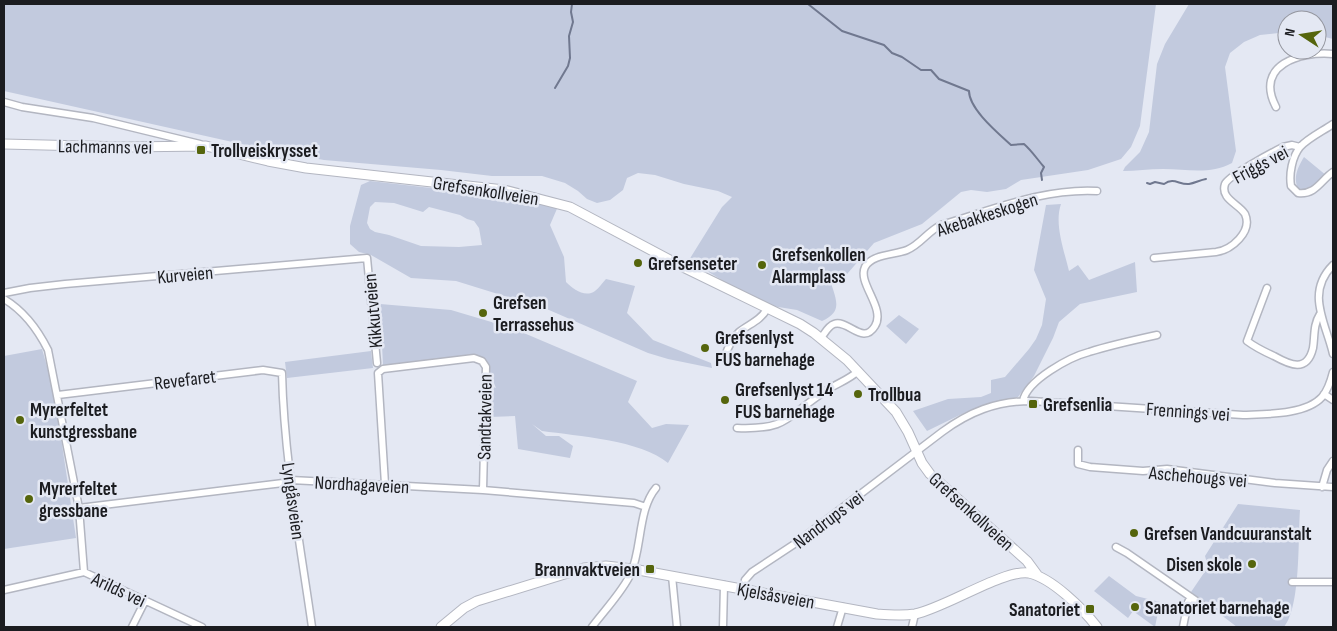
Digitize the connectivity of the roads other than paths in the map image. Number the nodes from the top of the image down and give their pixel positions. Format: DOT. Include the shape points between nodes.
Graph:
graph roads {
  1 [pos="1333,54"];
  2 [pos="4,102"];
  3 [pos="1276,107"];
  4 [pos="1333,124"];
  5 [pos="182,143"];
  6 [pos="4,144"];
  7 [pos="206,146"];
  8 [pos="1300,147"];
  9 [pos="1333,172"];
  10 [pos="1097,191"];
  11 [pos="368,258"];
  12 [pos="1154,258"];
  13 [pos="1333,265"];
  14 [pos="1267,288"];
  15 [pos="4,293"];
  16 [pos="4,299"];
  17 [pos="767,309"];
  18 [pos="1320,314"];
  19 [pos="1157,335"];
  20 [pos="821,338"];
  21 [pos="1333,354"];
  22 [pos="725,356"];
  23 [pos="377,363"];
  24 [pos="858,371"];
  25 [pos="1333,372"];
  26 [pos="282,373"];
  27 [pos="378,373"];
  28 [pos="1324,394"];
  29 [pos="58,395"];
  30 [pos="1333,400"];
  31 [pos="1023,401"];
  32 [pos="737,428"];
  33 [pos="1078,450"];
  34 [pos="917,451"];
  35 [pos="1333,461"];
  36 [pos="291,480"];
  37 [pos="385,484"];
  38 [pos="1322,487"];
  39 [pos="1333,487"];
  40 [pos="656,488"];
  41 [pos="483,490"];
  42 [pos="646,507"];
  43 [pos="79,508"];
  44 [pos="1116,547"];
  45 [pos="633,569"];
  46 [pos="84,572"];
  47 [pos="672,576"];
  48 [pos="1038,576"];
  49 [pos="1292,582"];
  50 [pos="1333,582"];
  51 [pos="724,585"];
  52 [pos="743,589"];
  53 [pos="4,590"];
  54 [pos="1191,597"];
  55 [pos="145,601"];
  56 [pos="842,607"];
  57 [pos="1208,609"];
  58 [pos="915,614"];
  59 [pos="132,627"];
  60 [pos="202,627"];
  61 [pos="304,627"];
  62 [pos="312,627"];
  63 [pos="441,627"];
  64 [pos="592,627"];
  65 [pos="676,627"];
  66 [pos="723,627"];
  67 [pos="837,627"];
  68 [pos="912,627"];
  69 [pos="1097,627"];
  70 [pos="1183,627"];
  1 -- 3 [label="street" via="1298,56 1276,71 1269,89"];
  2 -- 5 [label="street" via="78,115"];
  4 -- 8 [label="street"];
  5 -- 6 [label="street, Lachmanns vei"];
  5 -- 7 [label="street, Lachmanns vei"];
  7 -- 17 [label="street, Grefsenkollveien" via="306,168 504,190 557,203"];
  8 -- 9 [label="street" via="1290,175 1290,186 1296,192 1312,191"];
  8 -- 12 [label="street, Friggs vei" via="1283,146 1226,182 1226,196 1246,218 1245,228 1235,244 1223,251"];
  10 -- 20 [label="street, Akebakkeskogen" via="1043,195 942,225 908,250 868,263 864,276 877,314 875,327 861,334 843,324 836,324"];
  11 -- 15 [label="street, Kurveien" via="65,284"];
  11 -- 23 [label="street, Kikkutveien"];
  13 -- 18 [label="street" via="1324,277 1318,297"];
  14 -- 18 [label="street" via="1247,341 1286,363 1296,366 1307,360"];
  16 -- 29 [label="street" via="28,320 43,339"];
  17 -- 20 [label="street, Grefsenkollveien"];
  17 -- 22 [label="street" via="758,321 735,337"];
  18 -- 21 [label="street"];
  19 -- 31 [label="street" via="1087,352 1036,380 1026,391"];
  20 -- 24 [label="street, Grefsenkollveien"];
  24 -- 32 [label="street" via="787,420 767,428"];
  24 -- 34 [label="street, Grefsenkollveien" via="896,412"];
  25 -- 28 [label="street"];
  26 -- 29 [label="street, Revefaret" via="263,370"];
  26 -- 36 [label="street, Lyngåsveien"];
  27 -- 37 [label="street, Kikkutveien"];
  27 -- 41 [label="street, Sandtakveien" via="384,369 429,363 474,358 482,361 486,370"];
  28 -- 30 [label="street"];
  28 -- 31 [label="street, Frennings vei" via="1304,408 1243,415"];
  29 -- 43 [label="street"];
  31 -- 34 [label="street, Frennings vei" via="998,404 971,413"];
  33 -- 38 [label="street, Aschehougs vei" via="1078,464 1090,467 1144,471 1167,469"];
  34 -- 48 [label="street, Grefsenkollveien" via="930,474 1027,561"];
  34 -- 52 [label="street, Nandrups vei" via="796,544 752,572"];
  35 -- 38 [label="street"];
  36 -- 37 [label="street, Nordhagaveien"];
  36 -- 43 [label="street, Nordhagaveien"];
  36 -- 62 [label="street, Lyngåsveien"];
  37 -- 41 [label="street, Nordhagaveien"];
  38 -- 39 [label="street, Aschehougs vei"];
  40 -- 42 [label="street"];
  41 -- 42 [label="street, Nordhagaveien" via="634,503"];
  42 -- 45 [label="street"];
  43 -- 46 [label="street"];
  44 -- 54 [label="street"];
  45 -- 47 [label="street, Kjelsåsveien"];
  45 -- 63 [label="street, Kjelsåsveien" via="591,566 490,596 471,604"];
  45 -- 64 [label="street"];
  46 -- 53 [label="street, Arilds vei"];
  46 -- 55 [label="street, Arilds vei"];
  47 -- 51 [label="street, Kjelsåsveien"];
  47 -- 65 [label="street"];
  48 -- 58 [label="street, Kjelsåsveien" via="1026,573 1013,575"];
  48 -- 69 [label="street" via="1072,600"];
  49 -- 50 [label="street"];
  51 -- 52 [label="street, Kjelsåsveien"];
  51 -- 66 [label="street"];
  52 -- 56 [label="street, Kjelsåsveien"];
  54 -- 57 [label="street"];
  54 -- 70 [label="street"];
  55 -- 59 [label="street"];
  55 -- 60 [label="street, Arilds vei"];
  56 -- 58 [label="street, Kjelsåsveien" via="877,614"];
  56 -- 67 [label="street"];
  58 -- 68 [label="street"];
  61 -- 62 [label="street"];
}
